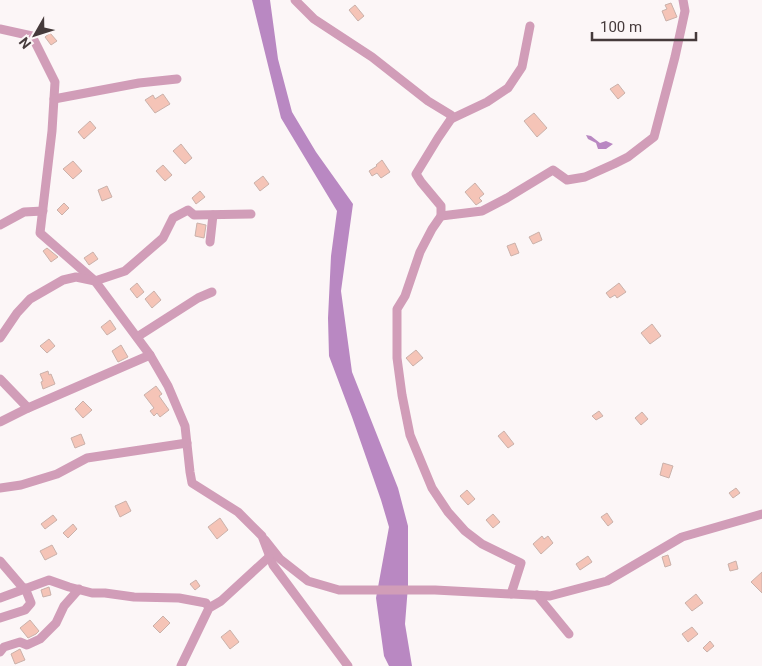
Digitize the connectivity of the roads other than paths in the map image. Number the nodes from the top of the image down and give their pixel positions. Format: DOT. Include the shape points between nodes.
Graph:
graph roads {
  1 [pos="295,0"];
  2 [pos="683,0"];
  3 [pos="530,26"];
  4 [pos="0,29"];
  5 [pos="177,79"];
  6 [pos="54,98"];
  7 [pos="451,119"];
  8 [pos="43,211"];
  9 [pos="251,214"];
  10 [pos="213,215"];
  11 [pos="440,216"];
  12 [pos="0,225"];
  13 [pos="210,242"];
  14 [pos="95,281"];
  15 [pos="212,292"];
  16 [pos="137,336"];
  17 [pos="0,338"];
  18 [pos="150,355"];
  19 [pos="0,379"];
  20 [pos="28,408"];
  21 [pos="0,422"];
  22 [pos="187,444"];
  23 [pos="0,488"];
  24 [pos="762,514"];
  25 [pos="262,536"];
  26 [pos="269,557"];
  27 [pos="0,561"];
  28 [pos="25,589"];
  29 [pos="79,589"];
  30 [pos="511,594"];
  31 [pos="536,596"];
  32 [pos="0,598"];
  33 [pos="211,605"];
  34 [pos="0,618"];
  35 [pos="569,634"];
  36 [pos="0,652"];
  37 [pos="181,666"];
  38 [pos="348,666"];
  1 -- 7 [label="street" via="314,19 448,112"];
  2 -- 11 [label="street" via="685,11 654,137 628,156 586,177 568,180 553,170 482,211"];
  3 -- 7 [label="street" via="522,67 508,88"];
  4 -- 6 [label="street" via="32,36 55,82"];
  5 -- 6 [label="street"];
  6 -- 8 [label="street"];
  7 -- 11 [label="street" via="416,174 441,206"];
  8 -- 12 [label="street" via="24,212"];
  8 -- 14 [label="street" via="40,233"];
  9 -- 10 [label="street"];
  10 -- 13 [label="street"];
  10 -- 14 [label="street" via="194,215 188,210 173,218 163,238 124,271"];
  11 -- 30 [label="street" via="420,252 405,296 397,309 397,358 402,395 410,435 432,488 448,512 482,544 521,563"];
  14 -- 16 [label="street"];
  14 -- 17 [label="street" via="76,277 46,289 30,299"];
  15 -- 16 [label="street"];
  16 -- 18 [label="street"];
  18 -- 20 [label="street"];
  18 -- 22 [label="street" via="185,426"];
  19 -- 20 [label="street"];
  20 -- 21 [label="street"];
  22 -- 23 [label="street" via="87,458 57,474"];
  22 -- 25 [label="street" via="192,483 238,512"];
  24 -- 31 [label="street" via="682,537 607,581 550,596"];
  25 -- 26 [label="street"];
  25 -- 30 [label="street" via="280,558 308,581 339,590"];
  26 -- 33 [label="street" via="222,601"];
  26 -- 38 [label="street"];
  27 -- 28 [label="street"];
  28 -- 29 [label="street" via="49,580"];
  28 -- 32 [label="street"];
  28 -- 34 [label="street" via="31,603 25,610"];
  29 -- 33 [label="street" via="134,597 179,598"];
  29 -- 36 [label="street" via="64,606 56,623 40,639 27,645 20,642 4,647"];
  30 -- 31 [label="street"];
  31 -- 35 [label="street"];
  33 -- 37 [label="street"];
}
